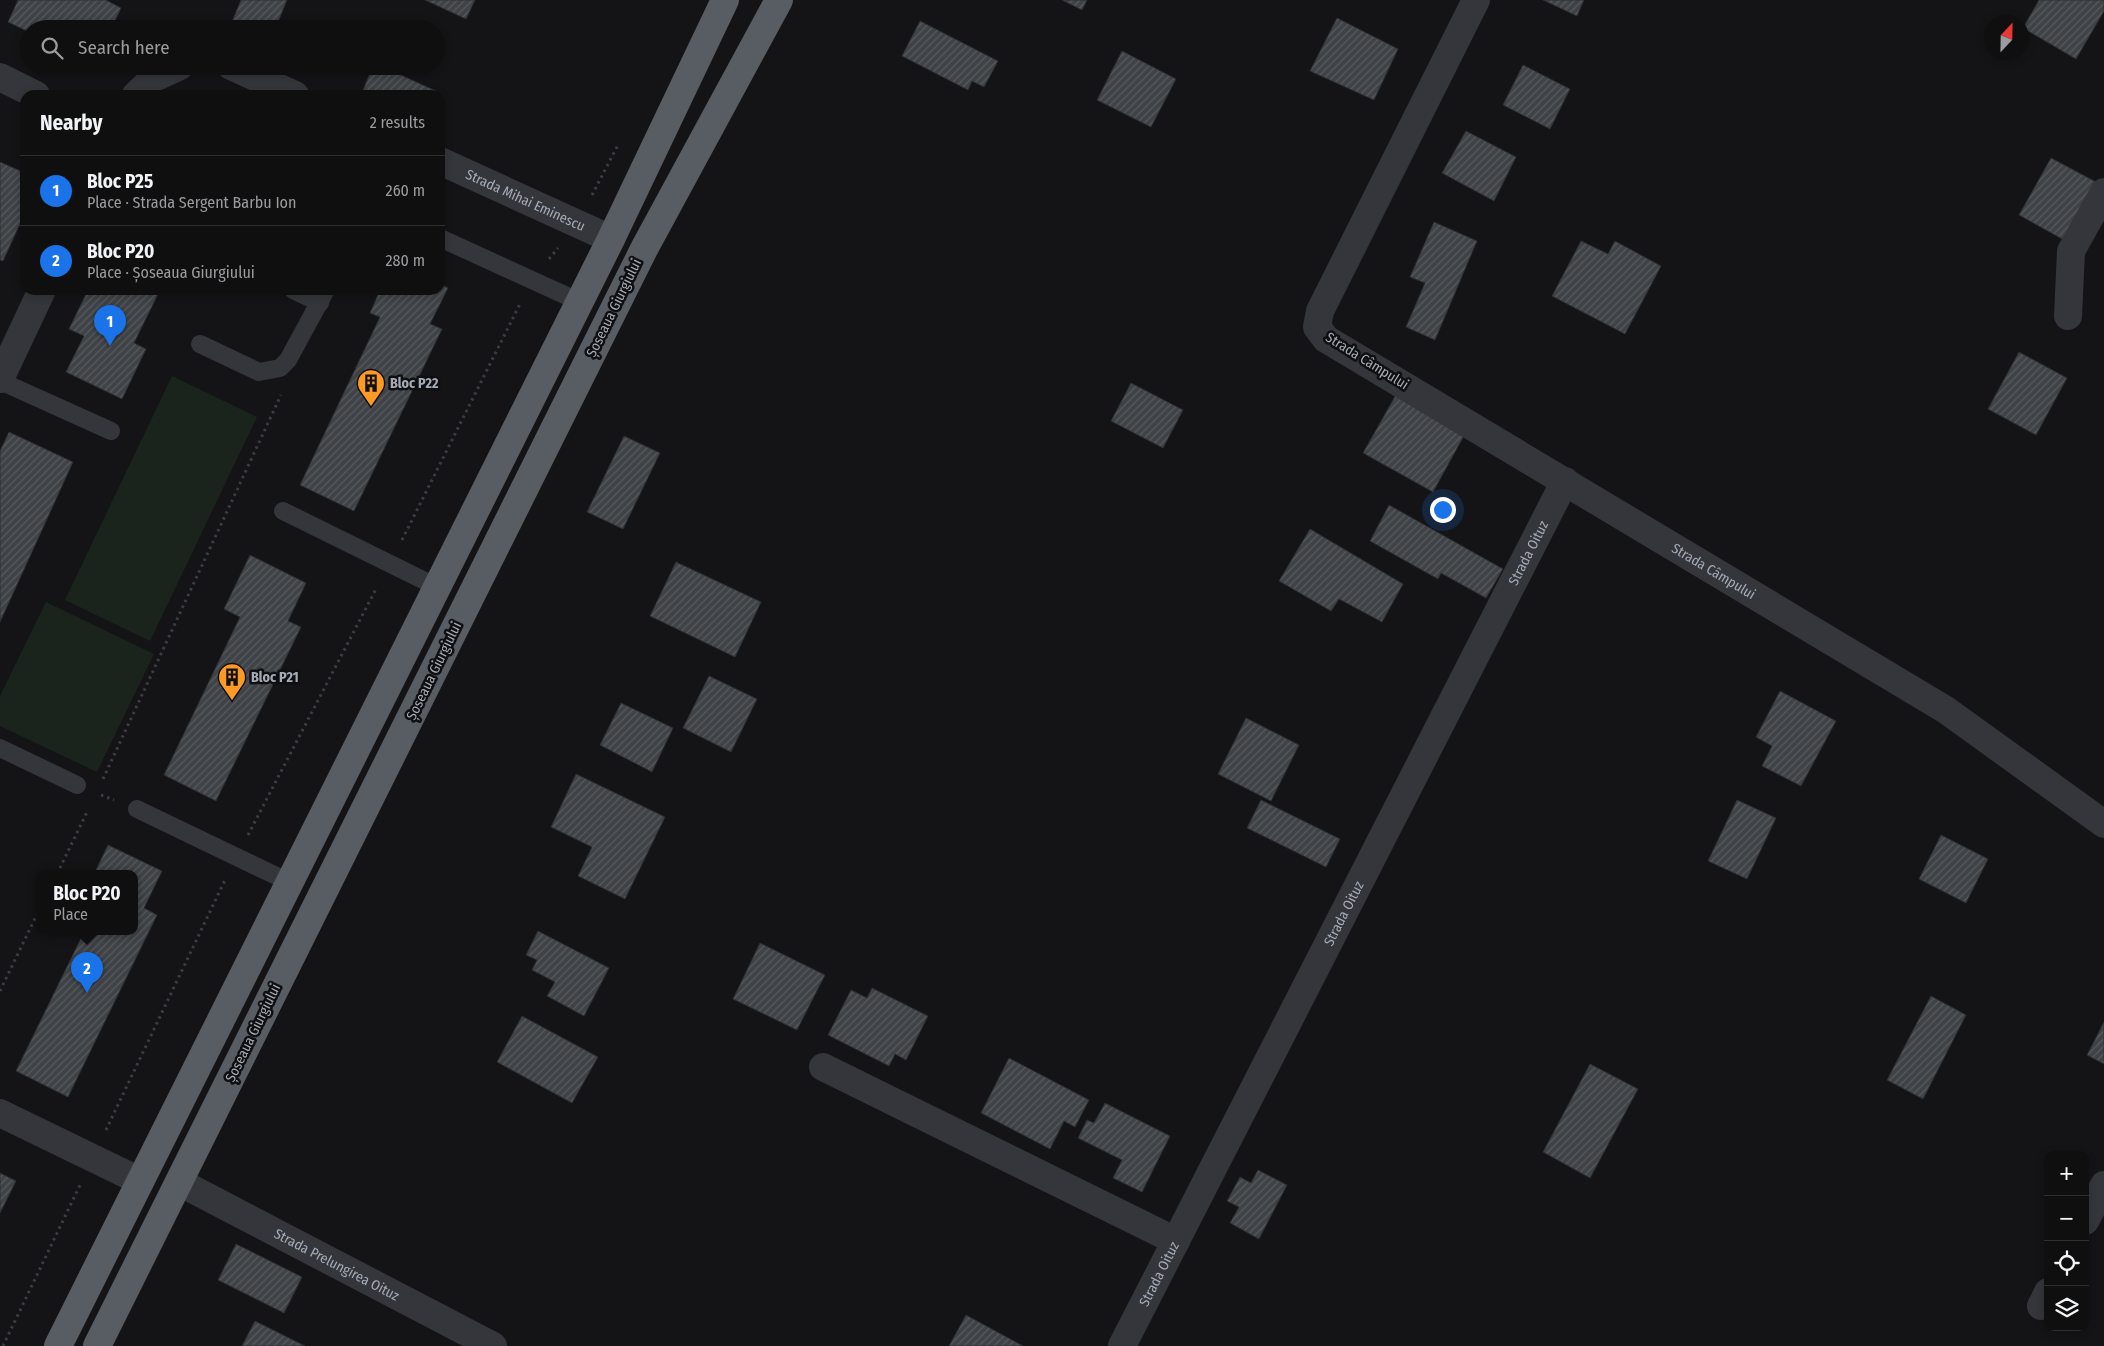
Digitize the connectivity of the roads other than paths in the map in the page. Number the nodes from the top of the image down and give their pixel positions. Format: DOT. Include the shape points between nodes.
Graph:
graph roads {
  1 [pos="725,0"];
  2 [pos="779,0"];
  3 [pos="1476,0"];
  4 [pos="160,75"];
  5 [pos="251,75"];
  6 [pos="0,77"];
  7 [pos="26,90"];
  8 [pos="141,90"];
  9 [pos="284,90"];
  10 [pos="445,163"];
  11 [pos="2104,192"];
  12 [pos="611,238"];
  13 [pos="445,240"];
  14 [pos="40,295"];
  15 [pos="323,296"];
  16 [pos="580,302"];
  17 [pos="2068,316"];
  18 [pos="200,344"];
  19 [pos="0,380"];
  20 [pos="111,431"];
  21 [pos="1565,482"];
  22 [pos="283,511"];
  23 [pos="437,586"];
  24 [pos="0,748"];
  25 [pos="77,785"];
  26 [pos="137,809"];
  27 [pos="2104,824"];
  28 [pos="289,882"];
  29 [pos="823,1067"];
  30 [pos="0,1113"];
  31 [pos="140,1180"];
  32 [pos="179,1182"];
  33 [pos="2104,1185"];
  34 [pos="2089,1213"];
  35 [pos="1176,1241"];
  36 [pos="58,1346"];
  37 [pos="97,1346"];
  38 [pos="493,1346"];
  39 [pos="1122,1346"];
  1 -- 12 [label="highway"];
  2 -- 32 [label="highway, Șoseaua Giurgiului" via="644,249"];
  3 -- 21 [label="street, Strada Câmpului" via="1320,311 1317,327 1326,339"];
  4 -- 8 [label="street"];
  5 -- 9 [label="street"];
  6 -- 7 [label="street"];
  10 -- 12 [label="street, Strada Mihai Eminescu"];
  11 -- 17 [label="street" via="2071,251"];
  12 -- 16 [label="highway"];
  13 -- 16 [label="lane"];
  14 -- 19 [label="street"];
  15 -- 18 [label="lane" via="288,360 280,368 259,372"];
  16 -- 23 [label="highway"];
  19 -- 20 [label="lane"];
  21 -- 27 [label="street, Strada Câmpului" via="1946,710"];
  21 -- 35 [label="street, Strada Oituz"];
  22 -- 23 [label="lane"];
  23 -- 28 [label="highway"];
  24 -- 25 [label="lane"];
  26 -- 28 [label="lane"];
  28 -- 31 [label="highway"];
  29 -- 35 [label="street"];
  30 -- 31 [label="street"];
  31 -- 36 [label="highway"];
  32 -- 37 [label="highway, Șoseaua Giurgiului"];
  32 -- 38 [label="street, Strada Prelungirea Oituz"];
  33 -- 34 [label="street"];
  35 -- 39 [label="street, Strada Oituz"];
}
